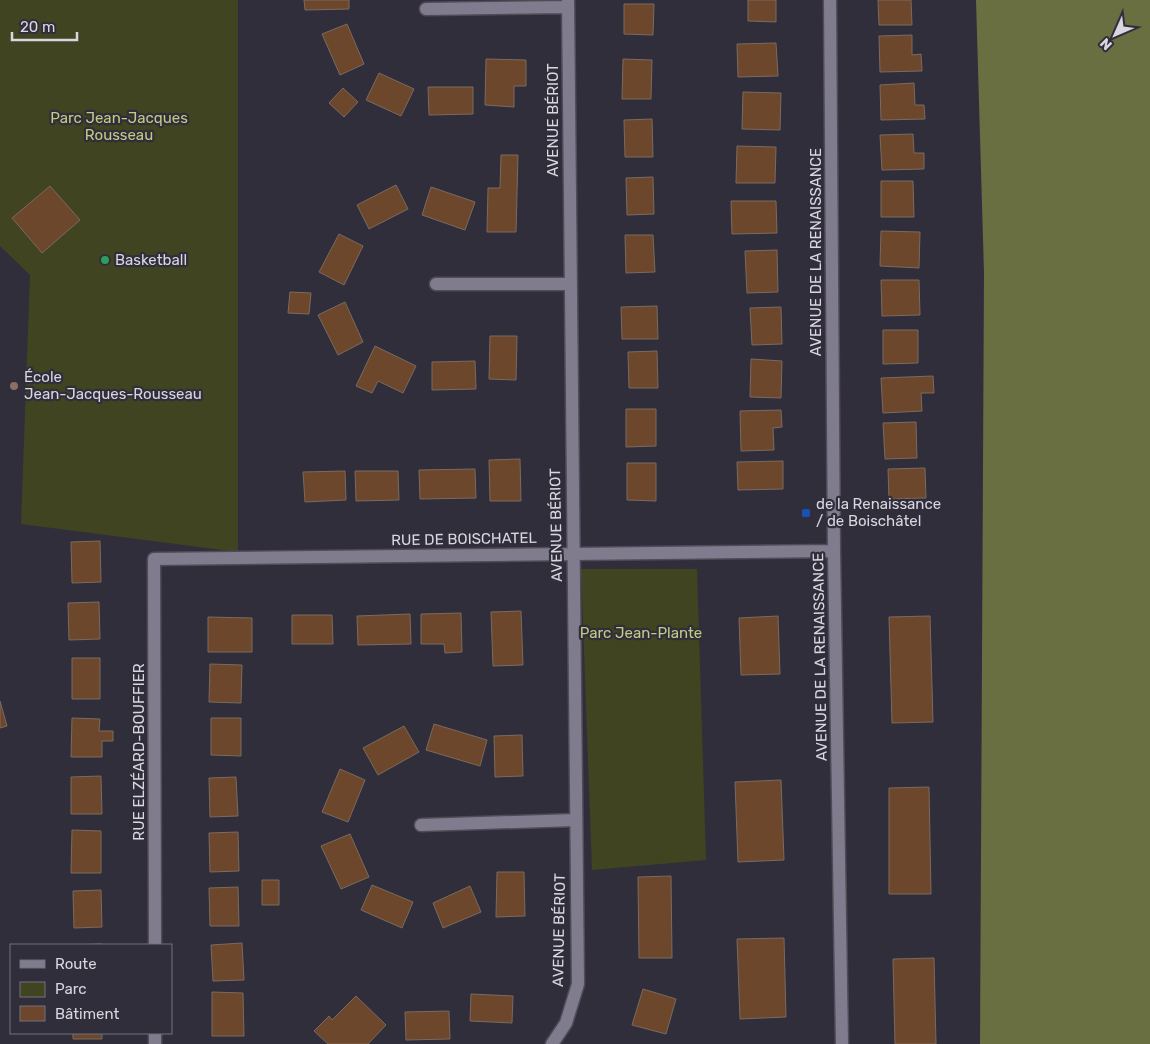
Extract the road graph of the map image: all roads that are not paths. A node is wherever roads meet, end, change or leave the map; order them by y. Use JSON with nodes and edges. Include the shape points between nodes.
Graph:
{"nodes":[{"id":1,"x":830,"y":0,"type":"edge"},
{"id":2,"x":568,"y":3,"type":"edge"},
{"id":3,"x":426,"y":10,"type":"dead end"},
{"id":4,"x":436,"y":284,"type":"dead end"},
{"id":5,"x":570,"y":284,"type":"junction"},
{"id":6,"x":834,"y":551,"type":"junction"},
{"id":7,"x":572,"y":554,"type":"junction"},
{"id":8,"x":154,"y":559,"type":"joint"},
{"id":9,"x":576,"y":820,"type":"junction"},
{"id":10,"x":420,"y":825,"type":"dead end"},
{"id":11,"x":155,"y":944,"type":"edge"},
{"id":12,"x":552,"y":1044,"type":"edge"},
{"id":13,"x":842,"y":1044,"type":"edge"}],
"edges":[{"from":1,"to":6,"type":"street","name":"AVENUE DE LA RENAISSANCE"},
{"from":2,"to":3,"type":"street"},
{"from":2,"to":5,"type":"street","name":"AVENUE BÉRIOT"},
{"from":4,"to":5,"type":"street"},
{"from":5,"to":7,"type":"street","name":"AVENUE BÉRIOT"},
{"from":6,"to":7,"type":"street","name":"RUE DE BOISCHATEL"},
{"from":6,"to":13,"type":"street","name":"AVENUE DE LA RENAISSANCE"},
{"from":7,"to":8,"type":"street","name":"RUE DE BOISCHATEL"},
{"from":7,"to":9,"type":"street","name":"AVENUE BÉRIOT"},
{"from":8,"to":11,"type":"street","name":"RUE ELZÉARD-BOUFFIER"},
{"from":9,"to":10,"type":"street"},
{"from":9,"to":12,"type":"street","name":"AVENUE BÉRIOT","via":[[578,984],[566,1024]]}]}
